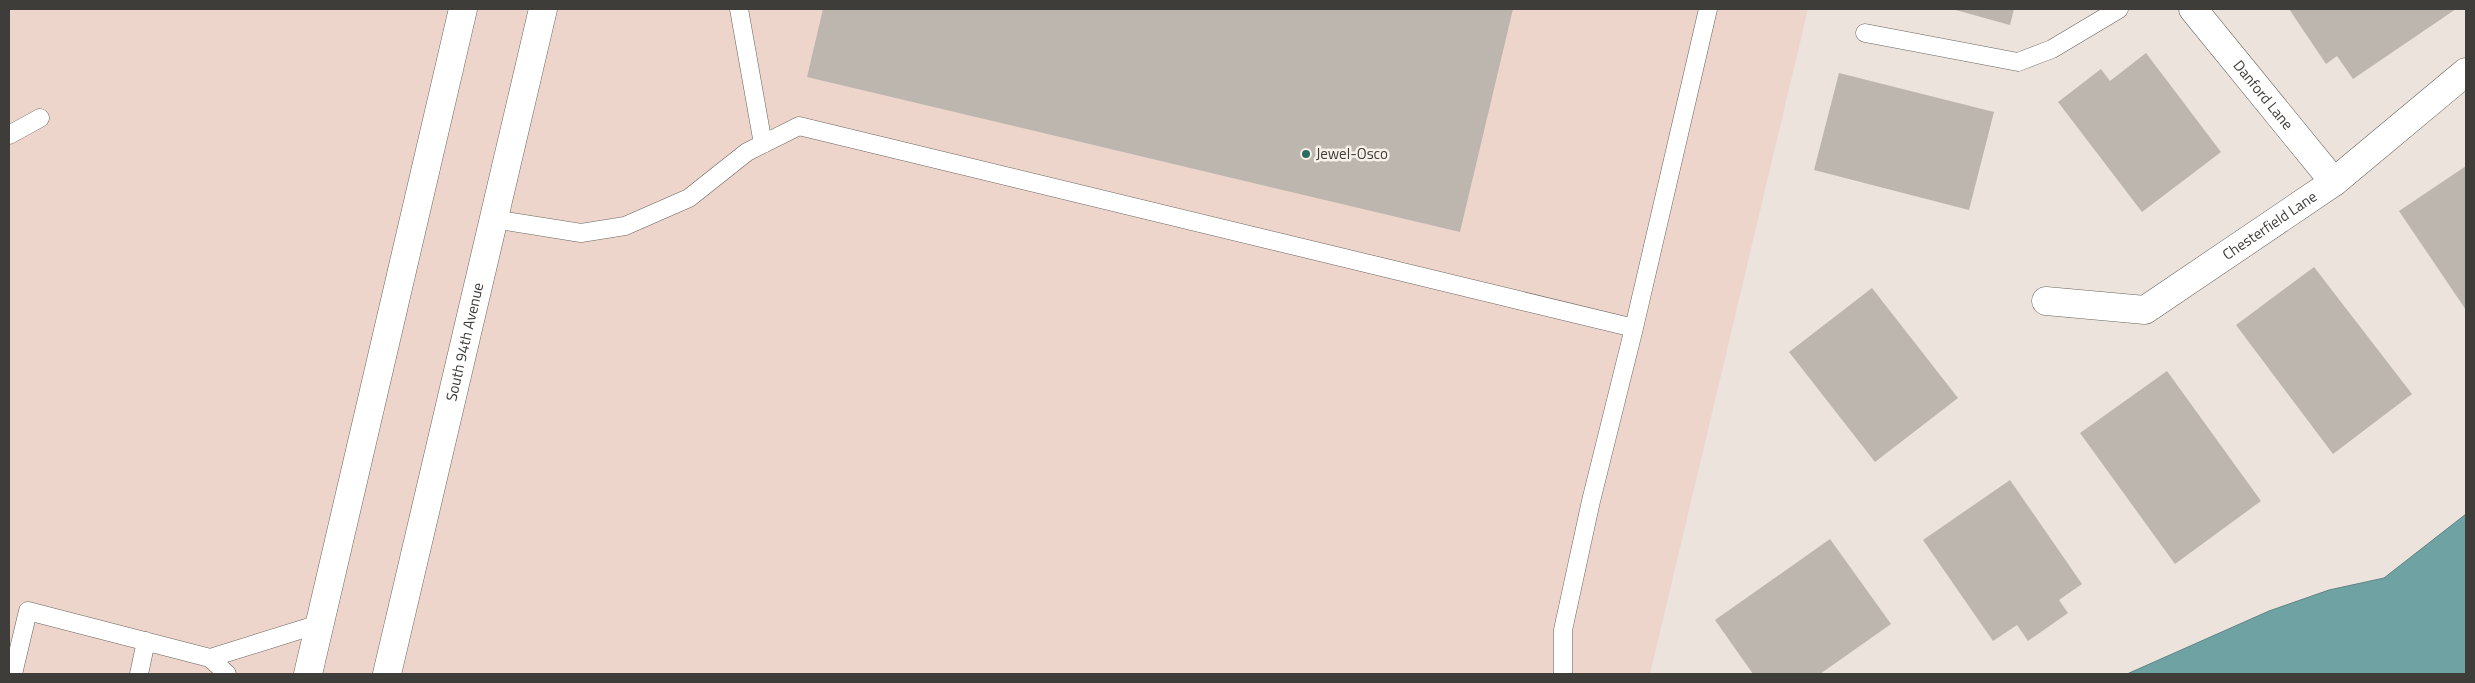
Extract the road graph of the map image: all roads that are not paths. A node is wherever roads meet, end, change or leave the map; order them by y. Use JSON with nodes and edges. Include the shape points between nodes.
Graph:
{"nodes":[{"id":1,"x":463,"y":9,"type":"edge"},
{"id":2,"x":543,"y":9,"type":"edge"},
{"id":3,"x":739,"y":9,"type":"edge"},
{"id":4,"x":1708,"y":9,"type":"edge"},
{"id":5,"x":2119,"y":9,"type":"edge"},
{"id":6,"x":2196,"y":10,"type":"edge"},
{"id":7,"x":1865,"y":32,"type":"dead end"},
{"id":8,"x":2466,"y":72,"type":"edge"},
{"id":9,"x":40,"y":118,"type":"dead end"},
{"id":10,"x":9,"y":134,"type":"edge"},
{"id":11,"x":763,"y":144,"type":"junction"},
{"id":12,"x":2334,"y":182,"type":"junction"},
{"id":13,"x":492,"y":219,"type":"junction"},
{"id":14,"x":2046,"y":301,"type":"dead end"},
{"id":15,"x":1634,"y":328,"type":"junction"},
{"id":16,"x":319,"y":624,"type":"junction"},
{"id":17,"x":146,"y":642,"type":"junction"},
{"id":18,"x":210,"y":658,"type":"junction"},
{"id":19,"x":13,"y":674,"type":"edge"},
{"id":20,"x":139,"y":674,"type":"edge"},
{"id":21,"x":227,"y":674,"type":"edge"},
{"id":22,"x":308,"y":674,"type":"edge"},
{"id":23,"x":387,"y":674,"type":"edge"},
{"id":24,"x":1563,"y":674,"type":"edge"}],
"edges":[{"from":1,"to":16,"type":"street"},
{"from":2,"to":13,"type":"street","name":"South 94th Avenue"},
{"from":3,"to":11,"type":"lane"},
{"from":4,"to":15,"type":"lane"},
{"from":5,"to":7,"type":"lane","via":[[2052,49],[2018,62]]},
{"from":6,"to":12,"type":"street","name":"Danford Lane"},
{"from":8,"to":12,"type":"street","name":"Chesterfield Lane"},
{"from":9,"to":10,"type":"lane"},
{"from":11,"to":13,"type":"lane","via":[[747,152],[689,198],[626,226],[581,233]]},
{"from":11,"to":15,"type":"lane","via":[[799,126]]},
{"from":12,"to":14,"type":"street","name":"Chesterfield Lane","via":[[2145,310]]},
{"from":13,"to":23,"type":"street","name":"South 94th Avenue"},
{"from":15,"to":24,"type":"lane","via":[[1563,630]]},
{"from":16,"to":18,"type":"lane"},
{"from":16,"to":22,"type":"street"},
{"from":17,"to":18,"type":"lane"},
{"from":17,"to":19,"type":"lane","via":[[28,611]]},
{"from":17,"to":20,"type":"lane"},
{"from":18,"to":21,"type":"lane"}]}
